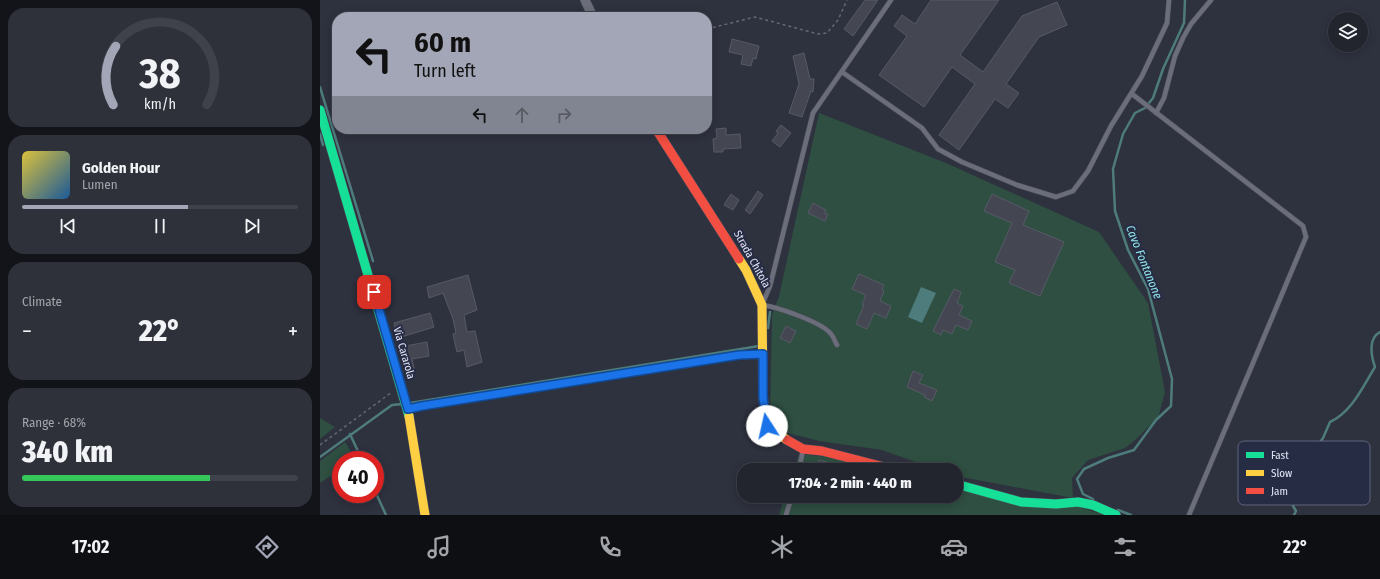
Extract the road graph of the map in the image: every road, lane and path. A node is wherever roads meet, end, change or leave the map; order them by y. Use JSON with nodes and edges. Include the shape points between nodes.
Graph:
{"nodes":[{"id":1,"x":585,"y":0,"type":"edge"},
{"id":2,"x":847,"y":0,"type":"edge"},
{"id":3,"x":891,"y":0,"type":"edge"},
{"id":4,"x":1169,"y":0,"type":"edge"},
{"id":5,"x":1211,"y":0,"type":"edge"},
{"id":6,"x":591,"y":12,"type":"edge"},
{"id":7,"x":712,"y":28,"type":"edge"},
{"id":8,"x":842,"y":72,"type":"junction"},
{"id":9,"x":1132,"y":94,"type":"junction"},
{"id":10,"x":320,"y":110,"type":"edge"},
{"id":11,"x":1156,"y":113,"type":"junction"},
{"id":12,"x":659,"y":134,"type":"edge"},
{"id":13,"x":762,"y":305,"type":"junction"},
{"id":14,"x":837,"y":345,"type":"dead end"},
{"id":15,"x":763,"y":354,"type":"junction"},
{"id":16,"x":401,"y":383,"type":"junction"},
{"id":17,"x":408,"y":409,"type":"junction"},
{"id":18,"x":320,"y":445,"type":"edge"},
{"id":19,"x":803,"y":449,"type":"junction"},
{"id":20,"x":800,"y":463,"type":"edge"},
{"id":21,"x":869,"y":463,"type":"edge"},
{"id":22,"x":963,"y":486,"type":"edge"},
{"id":23,"x":790,"y":503,"type":"edge"},
{"id":24,"x":425,"y":515,"type":"edge"},
{"id":25,"x":786,"y":515,"type":"edge"},
{"id":26,"x":1116,"y":515,"type":"edge"},
{"id":27,"x":1189,"y":515,"type":"edge"}],
"edges":[{"from":1,"to":6,"type":"street"},
{"from":2,"to":7,"type":"path","via":[[838,20],[827,33],[818,34],[755,17]]},
{"from":3,"to":8,"type":"lane"},
{"from":4,"to":9,"type":"lane","via":[[1167,24]]},
{"from":5,"to":11,"type":"lane","via":[[1183,38],[1175,56],[1164,98]]},
{"from":8,"to":9,"type":"lane","via":[[922,128],[938,149],[1017,185],[1056,197],[1073,191]]},
{"from":8,"to":13,"type":"lane","via":[[813,113],[770,286]]},
{"from":9,"to":11,"type":"lane"},
{"from":10,"to":16,"type":"street","name":"Via Cararola"},
{"from":11,"to":27,"type":"lane","via":[[1303,226],[1306,237]]},
{"from":12,"to":13,"type":"street","name":"Strada Chitola","via":[[746,270]]},
{"from":13,"to":14,"type":"lane","via":[[777,307],[820,324],[831,334]]},
{"from":13,"to":15,"type":"street","name":"Strada Chitola"},
{"from":15,"to":17,"type":"lane","via":[[739,355]]},
{"from":15,"to":19,"type":"street","name":"Strada Chitola","via":[[763,397],[767,426]]},
{"from":16,"to":17,"type":"street","name":"Via Cararola"},
{"from":16,"to":18,"type":"path","via":[[385,398]]},
{"from":17,"to":24,"type":"street","name":"Via Cararola"},
{"from":19,"to":20,"type":"lane"},
{"from":19,"to":21,"type":"street","name":"Strada Chitola","via":[[822,451]]},
{"from":22,"to":26,"type":"street","via":[[1021,502],[1078,502],[1093,505]]},
{"from":23,"to":25,"type":"lane"}]}
